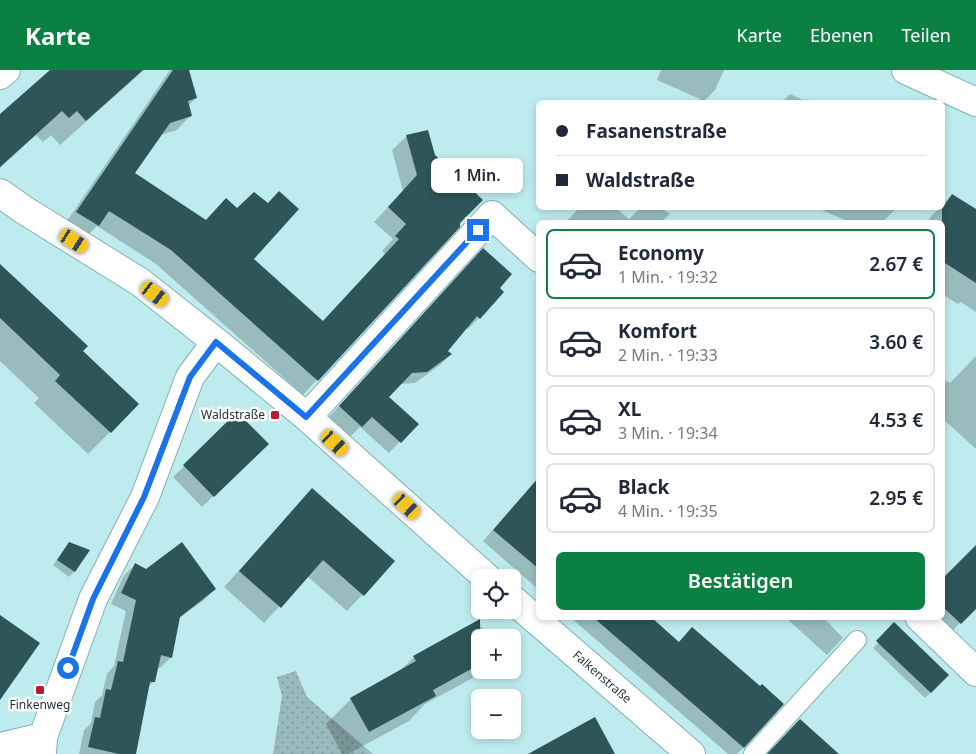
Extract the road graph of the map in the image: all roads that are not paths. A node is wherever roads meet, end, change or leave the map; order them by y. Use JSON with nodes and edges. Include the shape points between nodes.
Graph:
{"nodes":[{"id":1,"x":6,"y":70,"type":"edge"},
{"id":2,"x":906,"y":70,"type":"edge"},
{"id":3,"x":0,"y":75,"type":"edge"},
{"id":4,"x":976,"y":102,"type":"edge"},
{"id":5,"x":0,"y":193,"type":"edge"},
{"id":6,"x":536,"y":255,"type":"edge"},
{"id":7,"x":216,"y":342,"type":"junction"},
{"id":8,"x":306,"y":417,"type":"junction"},
{"id":9,"x":477,"y":569,"type":"edge"},
{"id":10,"x":521,"y":607,"type":"edge"},
{"id":11,"x":536,"y":620,"type":"edge"},
{"id":12,"x":536,"y":620,"type":"edge"},
{"id":13,"x":922,"y":620,"type":"edge"},
{"id":14,"x":857,"y":640,"type":"dead end"},
{"id":15,"x":976,"y":672,"type":"edge"},
{"id":16,"x":42,"y":746,"type":"edge"},
{"id":17,"x":0,"y":747,"type":"edge"},
{"id":18,"x":691,"y":754,"type":"edge"},
{"id":19,"x":754,"y":754,"type":"edge"}],
"edges":[{"from":1,"to":3,"type":"street"},
{"from":2,"to":4,"type":"street"},
{"from":5,"to":7,"type":"street","via":[[140,282]]},
{"from":6,"to":8,"type":"street","via":[[492,215]]},
{"from":7,"to":8,"type":"street"},
{"from":7,"to":16,"type":"street","via":[[190,377],[144,497],[93,599]]},
{"from":8,"to":9,"type":"street"},
{"from":10,"to":11,"type":"street","name":"Falkenstraße"},
{"from":12,"to":18,"type":"street","name":"Falkenstraße"},
{"from":13,"to":15,"type":"street"},
{"from":14,"to":19,"type":"lane"},
{"from":16,"to":17,"type":"street"}]}
